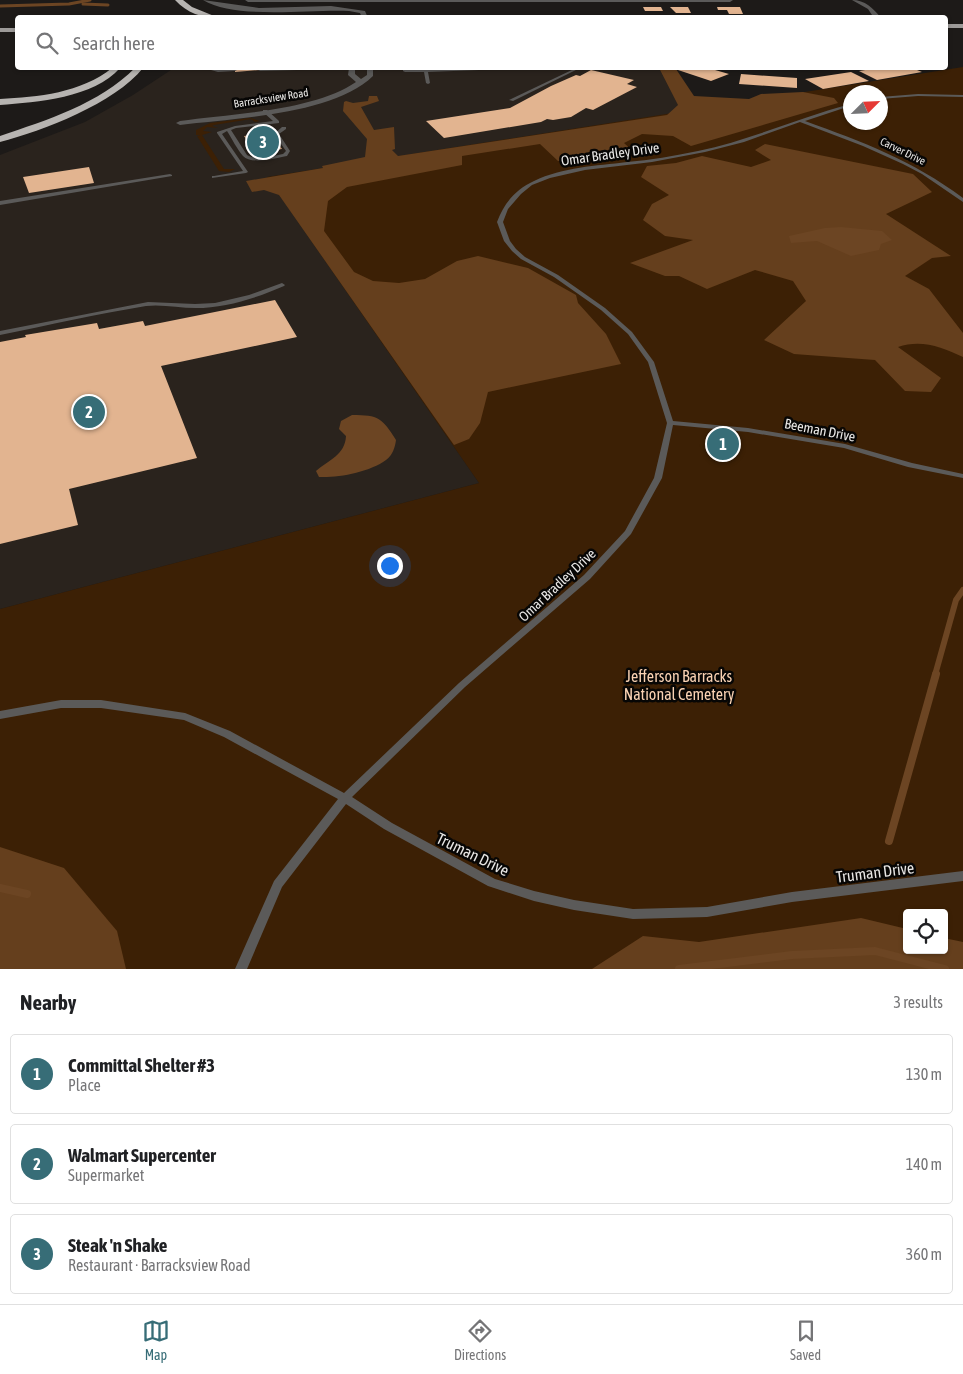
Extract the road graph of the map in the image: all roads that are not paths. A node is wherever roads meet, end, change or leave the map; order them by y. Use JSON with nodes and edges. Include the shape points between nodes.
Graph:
{"nodes":[{"id":1,"x":179,"y":0,"type":"edge"},
{"id":2,"x":206,"y":0,"type":"edge"},
{"id":3,"x":248,"y":0,"type":"edge"},
{"id":4,"x":523,"y":0,"type":"edge"},
{"id":5,"x":730,"y":0,"type":"edge"},
{"id":6,"x":855,"y":0,"type":"edge"},
{"id":7,"x":207,"y":15,"type":"edge"},
{"id":8,"x":364,"y":15,"type":"edge"},
{"id":9,"x":876,"y":15,"type":"edge"},
{"id":10,"x":948,"y":26,"type":"edge"},
{"id":11,"x":963,"y":26,"type":"edge"},
{"id":12,"x":0,"y":30,"type":"edge"},
{"id":13,"x":15,"y":30,"type":"edge"},
{"id":14,"x":113,"y":70,"type":"edge"},
{"id":15,"x":137,"y":70,"type":"edge"},
{"id":16,"x":214,"y":70,"type":"edge"},
{"id":17,"x":235,"y":70,"type":"dead end"},
{"id":18,"x":352,"y":70,"type":"edge"},
{"id":19,"x":370,"y":70,"type":"edge"},
{"id":20,"x":405,"y":70,"type":"edge"},
{"id":21,"x":426,"y":70,"type":"joint"},
{"id":22,"x":574,"y":70,"type":"edge"},
{"id":23,"x":360,"y":82,"type":"junction"},
{"id":24,"x":428,"y":83,"type":"dead end"},
{"id":25,"x":963,"y":96,"type":"edge"},
{"id":26,"x":888,"y":97,"type":"edge"},
{"id":27,"x":511,"y":100,"type":"dead end"},
{"id":28,"x":0,"y":102,"type":"edge"},
{"id":29,"x":843,"y":107,"type":"edge"},
{"id":30,"x":265,"y":111,"type":"junction"},
{"id":31,"x":801,"y":121,"type":"junction"},
{"id":32,"x":180,"y":123,"type":"dead end"},
{"id":33,"x":284,"y":128,"type":"dead end"},
{"id":34,"x":228,"y":129,"type":"junction"},
{"id":35,"x":0,"y":139,"type":"edge"},
{"id":36,"x":170,"y":175,"type":"dead end"},
{"id":37,"x":214,"y":177,"type":"dead end"},
{"id":38,"x":963,"y":200,"type":"edge"},
{"id":39,"x":0,"y":203,"type":"edge"},
{"id":40,"x":282,"y":285,"type":"dead end"},
{"id":41,"x":0,"y":332,"type":"edge"},
{"id":42,"x":670,"y":423,"type":"junction"},
{"id":43,"x":963,"y":476,"type":"edge"},
{"id":44,"x":0,"y":715,"type":"edge"},
{"id":45,"x":344,"y":798,"type":"junction"},
{"id":46,"x":963,"y":876,"type":"edge"},
{"id":47,"x":241,"y":969,"type":"edge"}],
"edges":[{"from":1,"to":7,"type":"highway","via":[[189,9]]},
{"from":2,"to":8,"type":"street","via":[[248,8],[349,9]]},
{"from":3,"to":4,"type":"street"},
{"from":4,"to":5,"type":"street"},
{"from":6,"to":9,"type":"street"},
{"from":10,"to":11,"type":"main road"},
{"from":12,"to":13,"type":"main road"},
{"from":14,"to":28,"type":"highway","via":[[98,81],[75,89]]},
{"from":15,"to":35,"type":"highway","via":[[92,101]]},
{"from":16,"to":17,"type":"lane"},
{"from":18,"to":23,"type":"street","via":[[351,75]]},
{"from":19,"to":23,"type":"street","name":"Barracksview Road","via":[[370,76]]},
{"from":20,"to":21,"type":"lane"},
{"from":21,"to":24,"type":"lane"},
{"from":22,"to":27,"type":"lane"},
{"from":23,"to":30,"type":"street","name":"Barracksview Road","via":[[322,101]]},
{"from":25,"to":26,"type":"lane"},
{"from":29,"to":31,"type":"lane","name":"Omar Bradley Drive"},
{"from":30,"to":32,"type":"street","name":"Barracksview Road"},
{"from":30,"to":34,"type":"lane","via":[[277,122]]},
{"from":31,"to":38,"type":"lane","name":"Carver Drive","via":[[904,160]]},
{"from":31,"to":42,"type":"lane","name":"Omar Bradley Drive","via":[[706,151],[559,174],[524,188],[508,202],[503,213],[500,222],[514,250],[603,309],[630,333],[651,362]]},
{"from":33,"to":34,"type":"lane","via":[[276,134],[288,151],[285,155],[257,160],[245,156]]},
{"from":34,"to":37,"type":"lane","via":[[219,133],[246,172]]},
{"from":36,"to":39,"type":"lane"},
{"from":40,"to":41,"type":"lane","via":[[258,296],[202,306],[148,304]]},
{"from":42,"to":43,"type":"lane","name":"Beeman Drive","via":[[748,430],[845,446]]},
{"from":42,"to":45,"type":"lane","name":"Omar Bradley Drive","via":[[658,478],[628,532],[587,577],[462,684]]},
{"from":44,"to":45,"type":"lane","name":"Truman Drive","via":[[61,704],[101,704],[185,717],[227,734]]},
{"from":45,"to":46,"type":"lane","name":"Truman Drive","via":[[492,883],[574,905],[633,914],[707,912],[792,897]]},
{"from":45,"to":47,"type":"lane","name":"Omar Bradley Drive","via":[[278,884]]}]}
